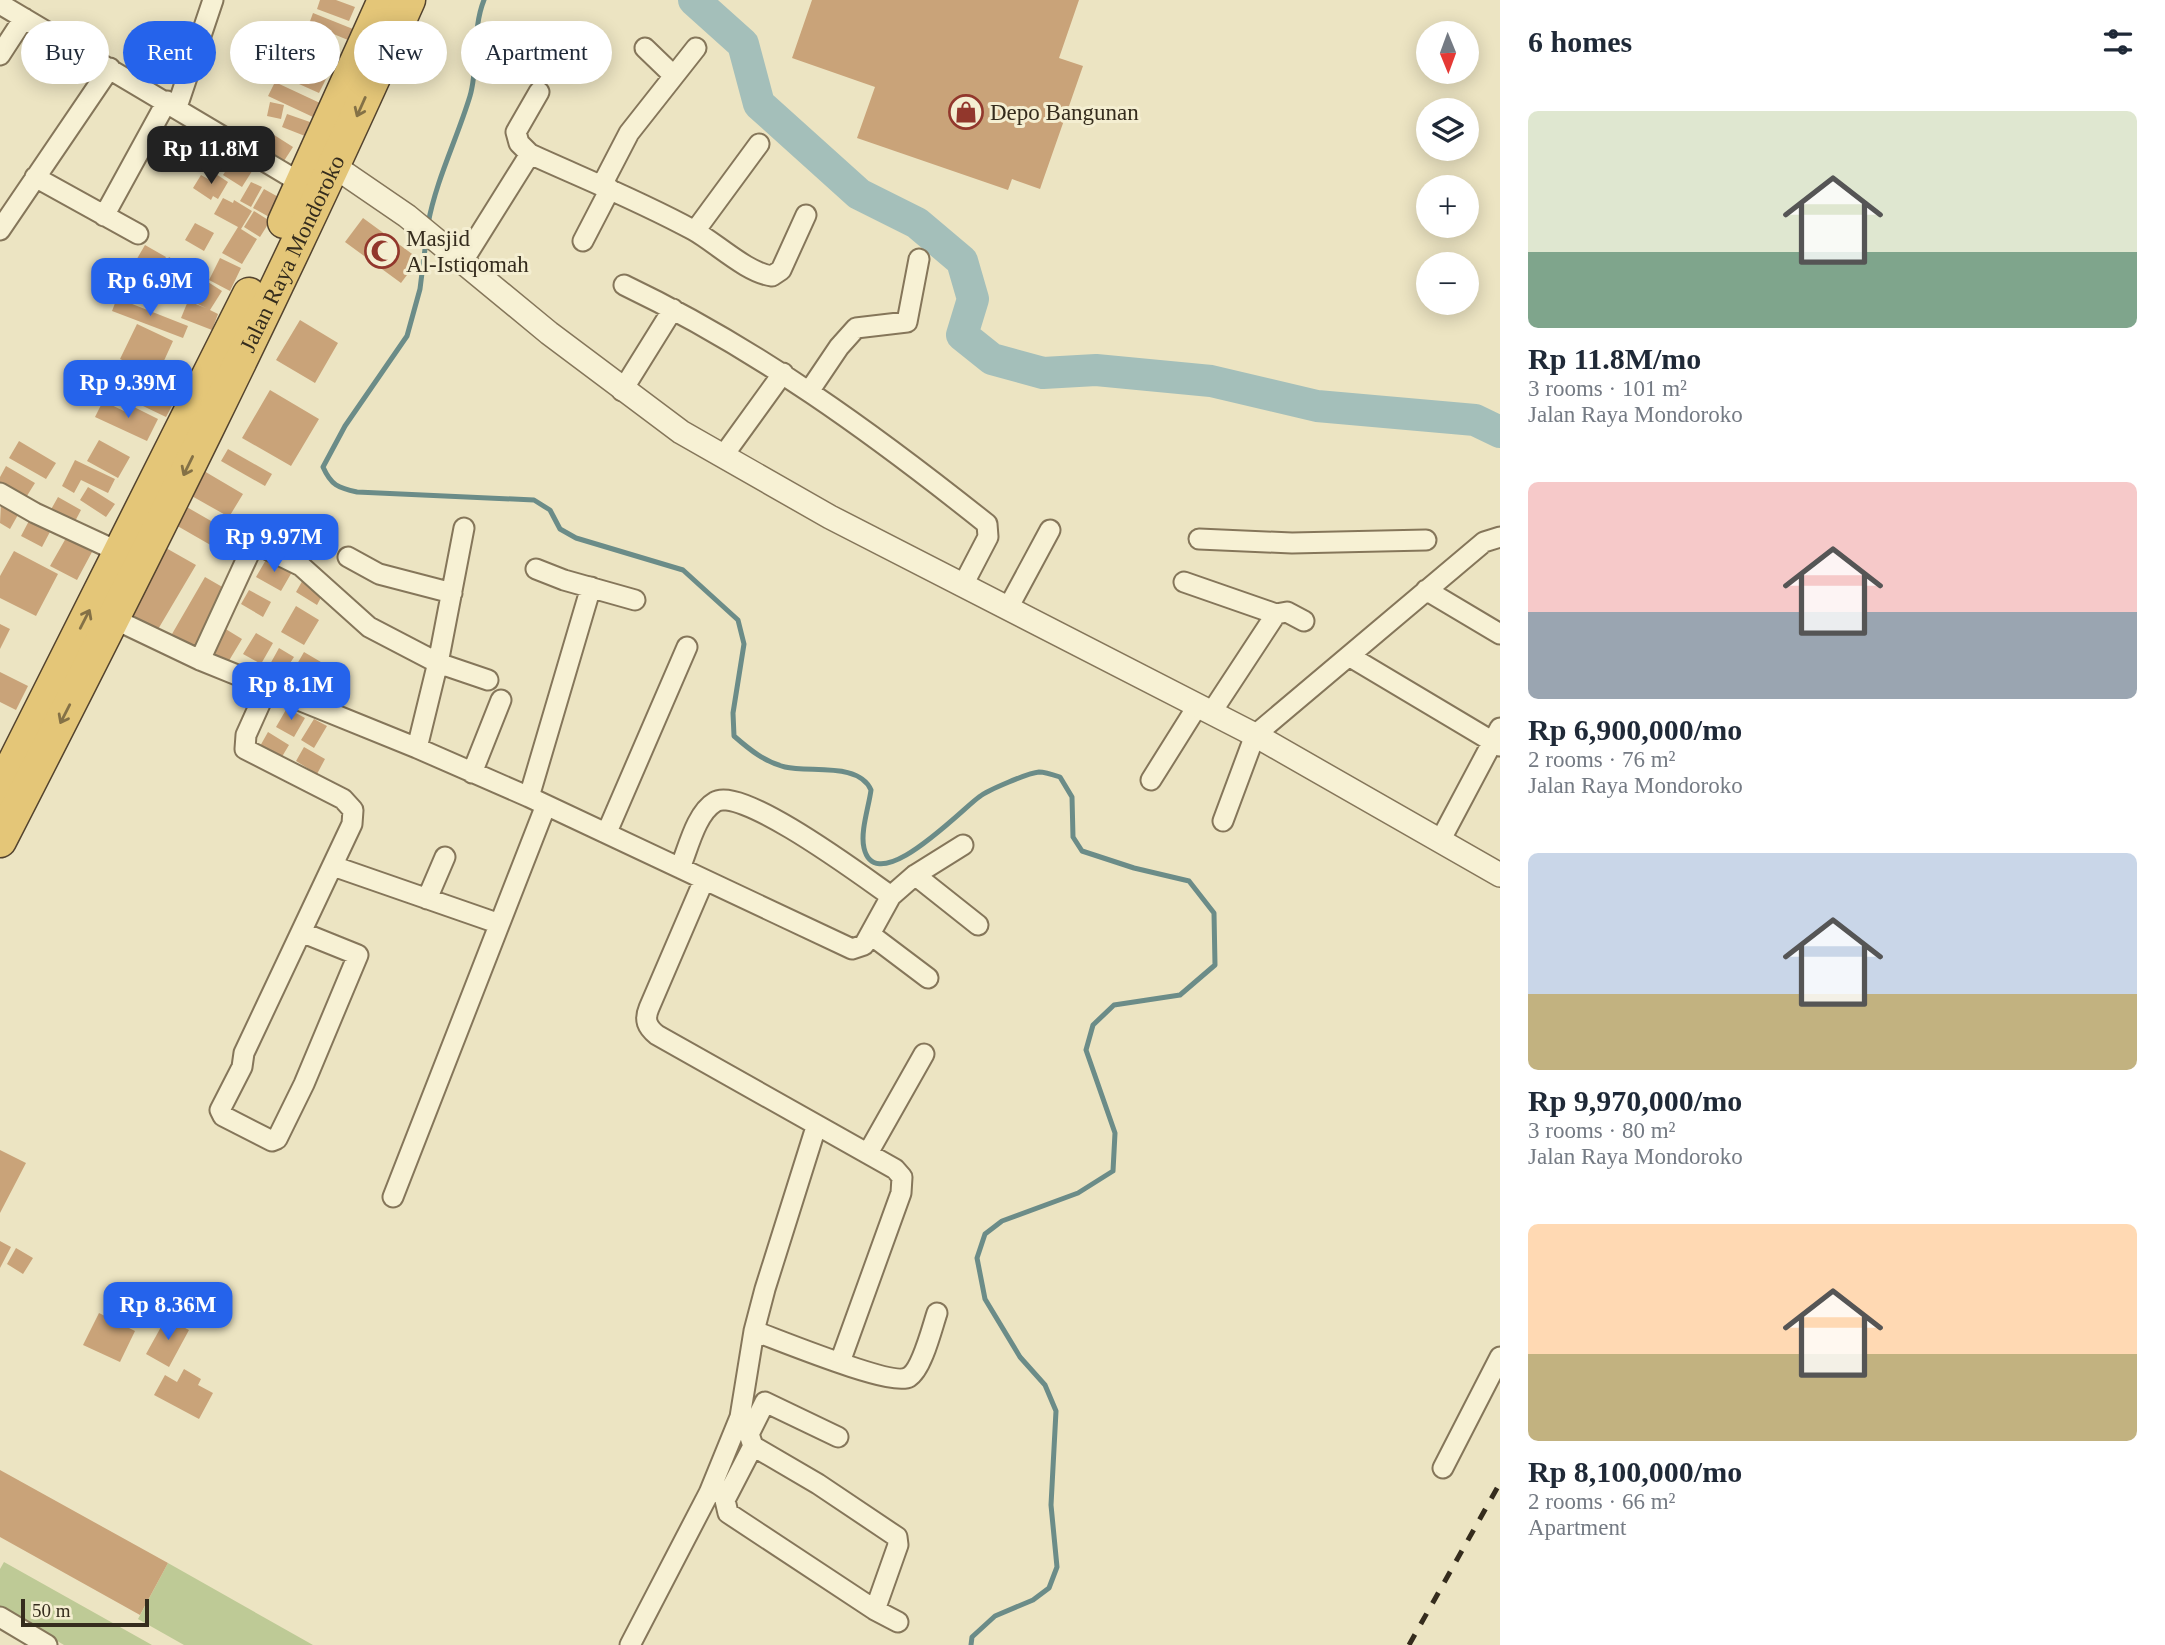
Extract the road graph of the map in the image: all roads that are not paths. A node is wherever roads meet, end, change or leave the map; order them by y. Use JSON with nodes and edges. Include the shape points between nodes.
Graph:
{"nodes":[{"id":1,"x":214,"y":0,"type":"edge"},
{"id":2,"x":384,"y":0,"type":"edge"},
{"id":3,"x":409,"y":0,"type":"edge"},
{"id":4,"x":0,"y":4,"type":"edge"},
{"id":5,"x":24,"y":18,"type":"junction"},
{"id":6,"x":645,"y":48,"type":"dead end"},
{"id":7,"x":696,"y":48,"type":"dead end"},
{"id":8,"x":0,"y":55,"type":"edge"},
{"id":9,"x":110,"y":68,"type":"junction"},
{"id":10,"x":673,"y":75,"type":"junction"},
{"id":11,"x":539,"y":92,"type":"dead end"},
{"id":12,"x":172,"y":104,"type":"junction"},
{"id":13,"x":759,"y":144,"type":"dead end"},
{"id":14,"x":530,"y":154,"type":"junction"},
{"id":15,"x":334,"y":166,"type":"junction"},
{"id":16,"x":34,"y":177,"type":"junction"},
{"id":17,"x":301,"y":183,"type":"junction"},
{"id":18,"x":606,"y":187,"type":"junction"},
{"id":19,"x":806,"y":215,"type":"dead end"},
{"id":20,"x":104,"y":216,"type":"junction"},
{"id":21,"x":0,"y":230,"type":"edge"},
{"id":22,"x":695,"y":231,"type":"junction"},
{"id":23,"x":138,"y":233,"type":"dead end"},
{"id":24,"x":583,"y":241,"type":"dead end"},
{"id":25,"x":919,"y":259,"type":"dead end"},
{"id":26,"x":463,"y":261,"type":"junction"},
{"id":27,"x":624,"y":285,"type":"dead end"},
{"id":28,"x":673,"y":309,"type":"junction"},
{"id":29,"x":783,"y":373,"type":"junction"},
{"id":30,"x":810,"y":390,"type":"junction"},
{"id":31,"x":622,"y":391,"type":"junction"},
{"id":32,"x":723,"y":456,"type":"junction"},
{"id":33,"x":0,"y":494,"type":"edge"},
{"id":34,"x":464,"y":528,"type":"dead end"},
{"id":35,"x":1050,"y":530,"type":"dead end"},
{"id":36,"x":1500,"y":537,"type":"edge"},
{"id":37,"x":1199,"y":539,"type":"dead end"},
{"id":38,"x":1426,"y":540,"type":"dead end"},
{"id":39,"x":119,"y":552,"type":"junction"},
{"id":40,"x":348,"y":557,"type":"dead end"},
{"id":41,"x":536,"y":569,"type":"dead end"},
{"id":42,"x":1184,"y":582,"type":"dead end"},
{"id":43,"x":963,"y":584,"type":"junction"},
{"id":44,"x":591,"y":587,"type":"junction"},
{"id":45,"x":1426,"y":590,"type":"junction"},
{"id":46,"x":452,"y":593,"type":"junction"},
{"id":47,"x":635,"y":600,"type":"dead end"},
{"id":48,"x":1008,"y":608,"type":"junction"},
{"id":49,"x":1276,"y":614,"type":"junction"},
{"id":50,"x":112,"y":618,"type":"junction"},
{"id":51,"x":1304,"y":621,"type":"dead end"},
{"id":52,"x":1500,"y":634,"type":"edge"},
{"id":53,"x":687,"y":647,"type":"dead end"},
{"id":54,"x":1349,"y":656,"type":"junction"},
{"id":55,"x":200,"y":660,"type":"junction"},
{"id":56,"x":78,"y":661,"type":"junction"},
{"id":57,"x":438,"y":663,"type":"junction"},
{"id":58,"x":488,"y":680,"type":"dead end"},
{"id":59,"x":268,"y":686,"type":"junction"},
{"id":60,"x":501,"y":700,"type":"dead end"},
{"id":61,"x":1204,"y":709,"type":"junction"},
{"id":62,"x":1255,"y":735,"type":"junction"},
{"id":63,"x":1497,"y":738,"type":"edge"},
{"id":64,"x":417,"y":748,"type":"junction"},
{"id":65,"x":29,"y":759,"type":"junction"},
{"id":66,"x":472,"y":773,"type":"junction"},
{"id":67,"x":1151,"y":780,"type":"dead end"},
{"id":68,"x":0,"y":790,"type":"edge"},
{"id":69,"x":537,"y":801,"type":"junction"},
{"id":70,"x":1223,"y":821,"type":"dead end"},
{"id":71,"x":607,"y":832,"type":"junction"},
{"id":72,"x":0,"y":841,"type":"edge"},
{"id":73,"x":1440,"y":841,"type":"junction"},
{"id":74,"x":963,"y":845,"type":"dead end"},
{"id":75,"x":445,"y":857,"type":"dead end"},
{"id":76,"x":333,"y":866,"type":"junction"},
{"id":77,"x":680,"y":868,"type":"junction"},
{"id":78,"x":915,"y":875,"type":"junction"},
{"id":79,"x":1500,"y":875,"type":"edge"},
{"id":80,"x":704,"y":880,"type":"junction"},
{"id":81,"x":891,"y":897,"type":"junction"},
{"id":82,"x":427,"y":900,"type":"junction"},
{"id":83,"x":497,"y":923,"type":"junction"},
{"id":84,"x":978,"y":925,"type":"dead end"},
{"id":85,"x":302,"y":932,"type":"junction"},
{"id":86,"x":871,"y":934,"type":"junction"},
{"id":87,"x":928,"y":978,"type":"dead end"},
{"id":88,"x":924,"y":1054,"type":"dead end"},
{"id":89,"x":816,"y":1127,"type":"junction"},
{"id":90,"x":867,"y":1153,"type":"junction"},
{"id":91,"x":393,"y":1197,"type":"dead end"},
{"id":92,"x":937,"y":1313,"type":"dead end"},
{"id":93,"x":754,"y":1331,"type":"junction"},
{"id":94,"x":1500,"y":1357,"type":"edge"},
{"id":95,"x":840,"y":1362,"type":"junction"},
{"id":96,"x":838,"y":1437,"type":"dead end"},
{"id":97,"x":753,"y":1446,"type":"junction"},
{"id":98,"x":734,"y":1461,"type":"junction"},
{"id":99,"x":1443,"y":1468,"type":"dead end"},
{"id":100,"x":724,"y":1482,"type":"junction"},
{"id":101,"x":875,"y":1610,"type":"junction"},
{"id":102,"x":0,"y":1617,"type":"edge"},
{"id":103,"x":898,"y":1622,"type":"dead end"},
{"id":104,"x":47,"y":1645,"type":"edge"},
{"id":105,"x":629,"y":1645,"type":"edge"}],
"edges":[{"from":1,"to":12,"type":"street"},
{"from":2,"to":17,"type":"highway","name":"Jalan Raya Mondoroko"},
{"from":3,"to":15,"type":"highway","name":"Jalan Raya Mondoroko","one_way":true},
{"from":4,"to":5,"type":"street"},
{"from":5,"to":8,"type":"street"},
{"from":5,"to":9,"type":"street"},
{"from":6,"to":10,"type":"street"},
{"from":7,"to":10,"type":"street"},
{"from":9,"to":12,"type":"street"},
{"from":9,"to":16,"type":"street"},
{"from":10,"to":18,"type":"street","via":[[629,133]]},
{"from":11,"to":14,"type":"street","via":[[516,132]]},
{"from":12,"to":17,"type":"street"},
{"from":12,"to":20,"type":"street"},
{"from":13,"to":22,"type":"street"},
{"from":14,"to":18,"type":"street"},
{"from":14,"to":26,"type":"street"},
{"from":15,"to":26,"type":"street"},
{"from":15,"to":50,"type":"highway","name":"Jalan Raya Mondoroko","one_way":true},
{"from":16,"to":20,"type":"street"},
{"from":16,"to":21,"type":"street"},
{"from":17,"to":39,"type":"highway","name":"Jalan Raya Mondoroko"},
{"from":18,"to":22,"type":"street"},
{"from":18,"to":24,"type":"street"},
{"from":19,"to":22,"type":"street","via":[[781,270],[772,276]]},
{"from":20,"to":23,"type":"street"},
{"from":25,"to":30,"type":"street","via":[[907,322],[856,328]]},
{"from":26,"to":31,"type":"street"},
{"from":27,"to":28,"type":"street"},
{"from":28,"to":29,"type":"street"},
{"from":28,"to":31,"type":"street"},
{"from":29,"to":30,"type":"street"},
{"from":29,"to":32,"type":"street"},
{"from":30,"to":43,"type":"street","via":[[987,524],[989,537]]},
{"from":31,"to":32,"type":"street"},
{"from":32,"to":43,"type":"street"},
{"from":33,"to":39,"type":"street"},
{"from":34,"to":46,"type":"street"},
{"from":35,"to":48,"type":"street"},
{"from":36,"to":45,"type":"street","via":[[1484,542]]},
{"from":37,"to":38,"type":"street","via":[[1292,543]]},
{"from":56,"to":39,"type":"highway","name":"Jalan Raya Mondoroko","one_way":true},
{"from":40,"to":46,"type":"street","via":[[379,574]]},
{"from":41,"to":44,"type":"street"},
{"from":42,"to":49,"type":"street"},
{"from":43,"to":48,"type":"street"},
{"from":44,"to":47,"type":"street"},
{"from":44,"to":69,"type":"street"},
{"from":45,"to":52,"type":"street"},
{"from":45,"to":54,"type":"street"},
{"from":46,"to":57,"type":"street"},
{"from":48,"to":61,"type":"street"},
{"from":49,"to":51,"type":"street","via":[[1287,612]]},
{"from":49,"to":61,"type":"street"},
{"from":50,"to":55,"type":"street"},
{"from":50,"to":56,"type":"highway","name":"Jalan Raya Mondoroko"},
{"from":53,"to":71,"type":"street"},
{"from":54,"to":62,"type":"street"},
{"from":54,"to":63,"type":"street"},
{"from":55,"to":57,"type":"street","via":[[254,543],[301,566],[369,627]]},
{"from":55,"to":59,"type":"street"},
{"from":56,"to":65,"type":"highway","name":"Jalan Raya Mondoroko"},
{"from":57,"to":58,"type":"street"},
{"from":57,"to":64,"type":"street"},
{"from":59,"to":64,"type":"street"},
{"from":59,"to":76,"type":"street","via":[[246,735],[245,749],[351,806],[352,824]]},
{"from":60,"to":66,"type":"street"},
{"from":61,"to":62,"type":"street"},
{"from":61,"to":67,"type":"street"},
{"from":62,"to":70,"type":"street"},
{"from":62,"to":73,"type":"street"},
{"from":63,"to":73,"type":"street"},
{"from":64,"to":66,"type":"street"},
{"from":65,"to":68,"type":"highway","name":"Jalan Raya Mondoroko"},
{"from":65,"to":72,"type":"highway","name":"Jalan Raya Mondoroko"},
{"from":66,"to":69,"type":"street"},
{"from":69,"to":71,"type":"street"},
{"from":69,"to":83,"type":"street"},
{"from":71,"to":77,"type":"street"},
{"from":73,"to":79,"type":"street"},
{"from":74,"to":78,"type":"street"},
{"from":75,"to":82,"type":"street"},
{"from":76,"to":82,"type":"street"},
{"from":76,"to":85,"type":"street"},
{"from":77,"to":80,"type":"street"},
{"from":77,"to":81,"type":"street","via":[[707,810],[726,799],[756,809],[833,855]]},
{"from":78,"to":81,"type":"street"},
{"from":78,"to":84,"type":"street"},
{"from":80,"to":86,"type":"street","via":[[852,949],[861,948]]},
{"from":80,"to":89,"type":"street","via":[[649,1008],[648,1027]]},
{"from":81,"to":86,"type":"street"},
{"from":82,"to":83,"type":"street"},
{"from":83,"to":91,"type":"street"},
{"from":85,"to":85,"type":"street","via":[[358,955],[294,1107],[272,1141],[229,1120],[220,1110]]},
{"from":86,"to":87,"type":"street"},
{"from":88,"to":90,"type":"street"},
{"from":89,"to":90,"type":"street"},
{"from":89,"to":93,"type":"street"},
{"from":90,"to":95,"type":"street","via":[[899,1172],[903,1187]]},
{"from":92,"to":95,"type":"street","via":[[918,1366],[908,1377],[879,1376]]},
{"from":93,"to":95,"type":"street"},
{"from":93,"to":98,"type":"street"},
{"from":94,"to":99,"type":"street"},
{"from":96,"to":97,"type":"street","via":[[765,1402],[749,1434]]},
{"from":97,"to":98,"type":"street"},
{"from":97,"to":101,"type":"street","via":[[897,1537]]},
{"from":98,"to":100,"type":"street"},
{"from":100,"to":101,"type":"street","via":[[728,1513]]},
{"from":100,"to":105,"type":"street"},
{"from":101,"to":103,"type":"street"},
{"from":102,"to":104,"type":"street"}]}
